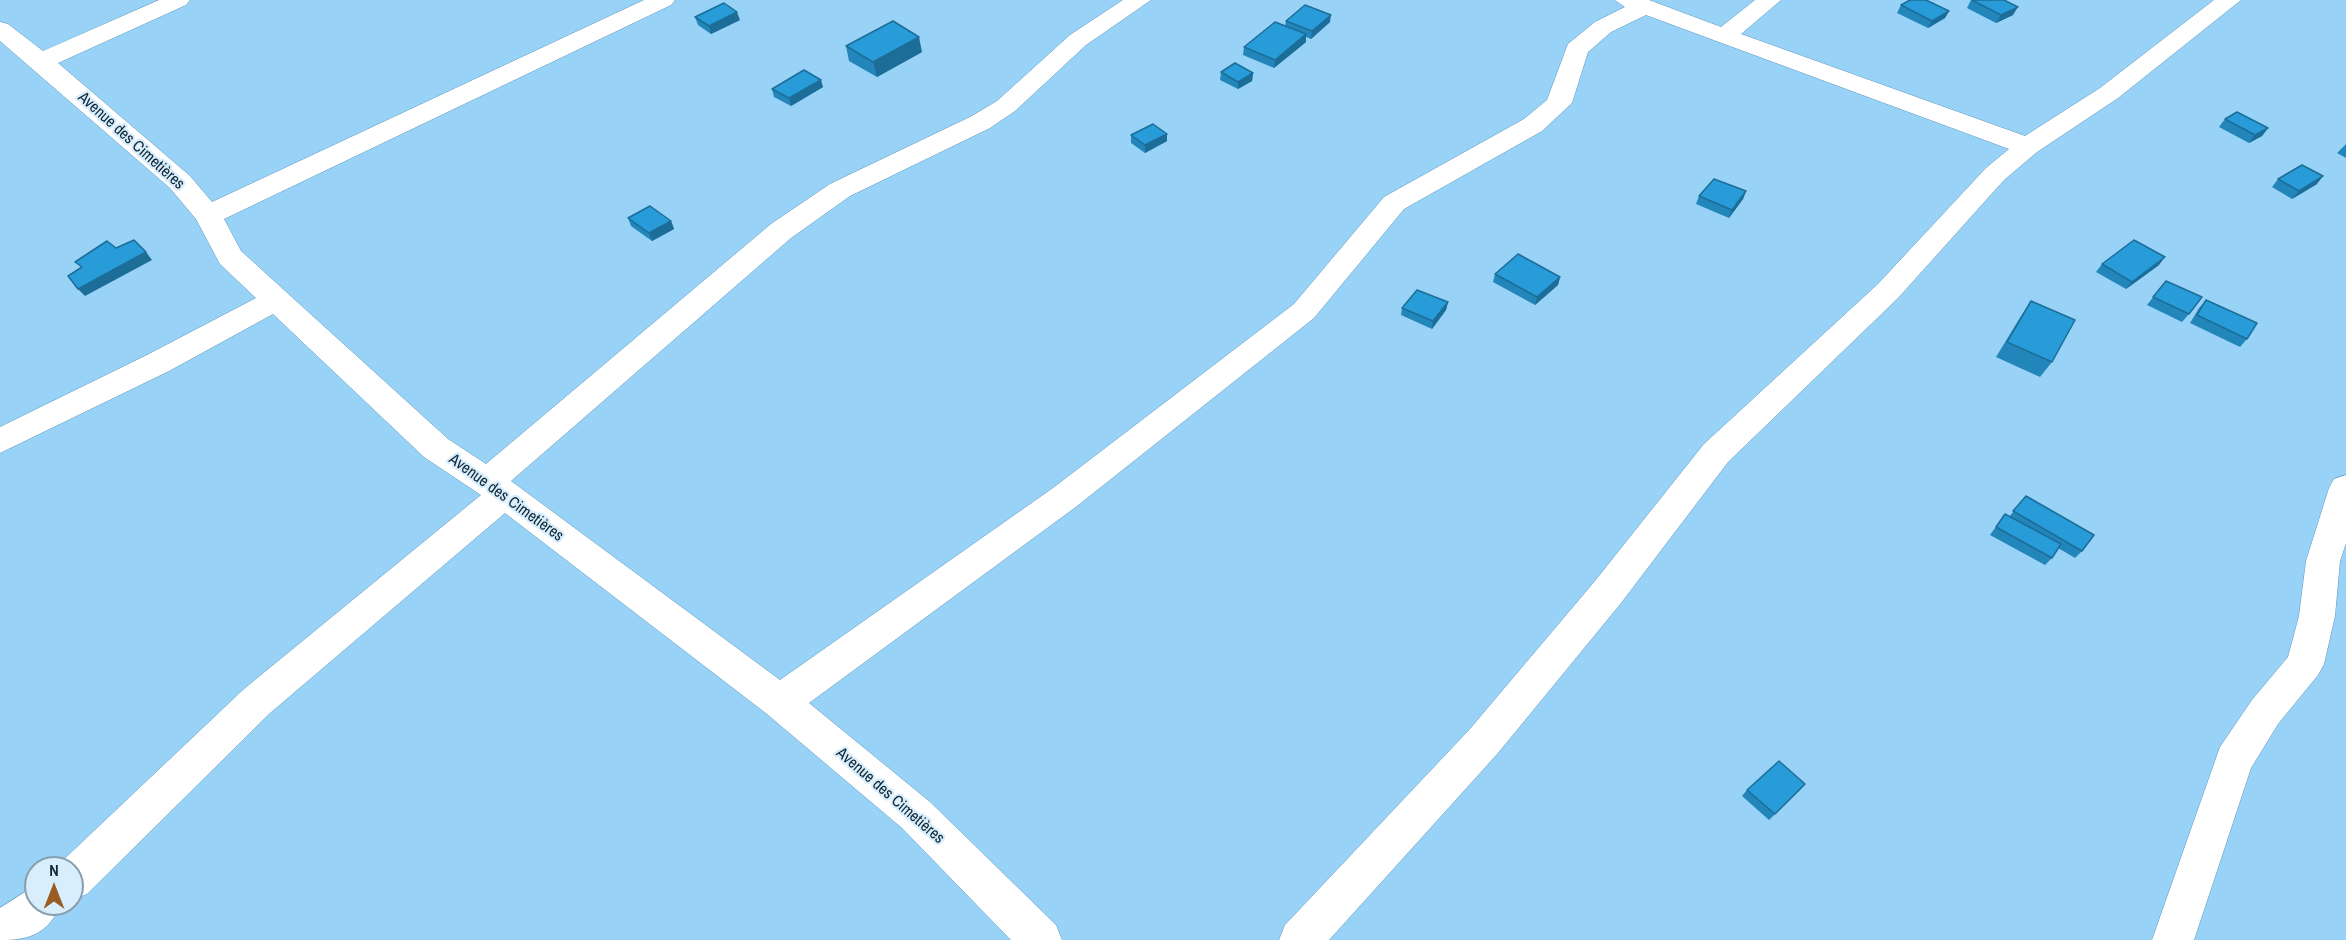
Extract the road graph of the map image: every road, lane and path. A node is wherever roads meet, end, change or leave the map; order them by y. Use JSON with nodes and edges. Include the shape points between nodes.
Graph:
{"nodes":[{"id":1,"x":178,"y":0,"type":"edge"},
{"id":2,"x":663,"y":0,"type":"edge"},
{"id":3,"x":1139,"y":0,"type":"edge"},
{"id":4,"x":1769,"y":0,"type":"edge"},
{"id":5,"x":2229,"y":0,"type":"edge"},
{"id":6,"x":1635,"y":3,"type":"edge"},
{"id":7,"x":0,"y":29,"type":"edge"},
{"id":8,"x":1724,"y":36,"type":"junction"},
{"id":9,"x":41,"y":61,"type":"junction"},
{"id":10,"x":2028,"y":146,"type":"junction"},
{"id":11,"x":208,"y":215,"type":"junction"},
{"id":12,"x":275,"y":300,"type":"junction"},
{"id":13,"x":0,"y":441,"type":"edge"},
{"id":14,"x":2346,"y":488,"type":"edge"},
{"id":15,"x":496,"y":489,"type":"junction"},
{"id":16,"x":780,"y":702,"type":"junction"},
{"id":17,"x":84,"y":868,"type":"edge"},
{"id":18,"x":24,"y":916,"type":"edge"},
{"id":19,"x":0,"y":934,"type":"edge"},
{"id":20,"x":1041,"y":940,"type":"edge"},
{"id":21,"x":1300,"y":940,"type":"edge"},
{"id":22,"x":2173,"y":940,"type":"edge"}],
"edges":[{"from":1,"to":9,"type":"street"},
{"from":2,"to":11,"type":"street"},
{"from":3,"to":15,"type":"street","via":[[1078,40],[1006,106],[840,190],[781,231]]},
{"from":4,"to":8,"type":"street"},
{"from":5,"to":10,"type":"street","via":[[2109,93]]},
{"from":6,"to":8,"type":"street"},
{"from":6,"to":16,"type":"street","via":[[1577,49],[1559,102],[1533,125],[1394,204],[1304,311],[1065,497]]},
{"from":7,"to":9,"type":"street","name":"Avenue des Cimetières"},
{"from":8,"to":10,"type":"street"},
{"from":9,"to":11,"type":"street","name":"Avenue des Cimetières","via":[[180,182]]},
{"from":10,"to":21,"type":"street","via":[[1995,174],[1888,291],[1716,453],[1485,741]]},
{"from":11,"to":12,"type":"street","name":"Avenue des Cimetières","via":[[231,257]]},
{"from":12,"to":13,"type":"street"},
{"from":12,"to":15,"type":"street","name":"Avenue des Cimetières","via":[[436,448]]},
{"from":14,"to":22,"type":"street","via":[[2323,561],[2317,616],[2305,664],[2265,712],[2234,760]]},
{"from":15,"to":16,"type":"street","name":"Avenue des Cimetières"},
{"from":15,"to":17,"type":"street","via":[[257,701]]},
{"from":16,"to":20,"type":"street","name":"Avenue des Cimetières","via":[[916,815]]},
{"from":18,"to":19,"type":"street"}]}
